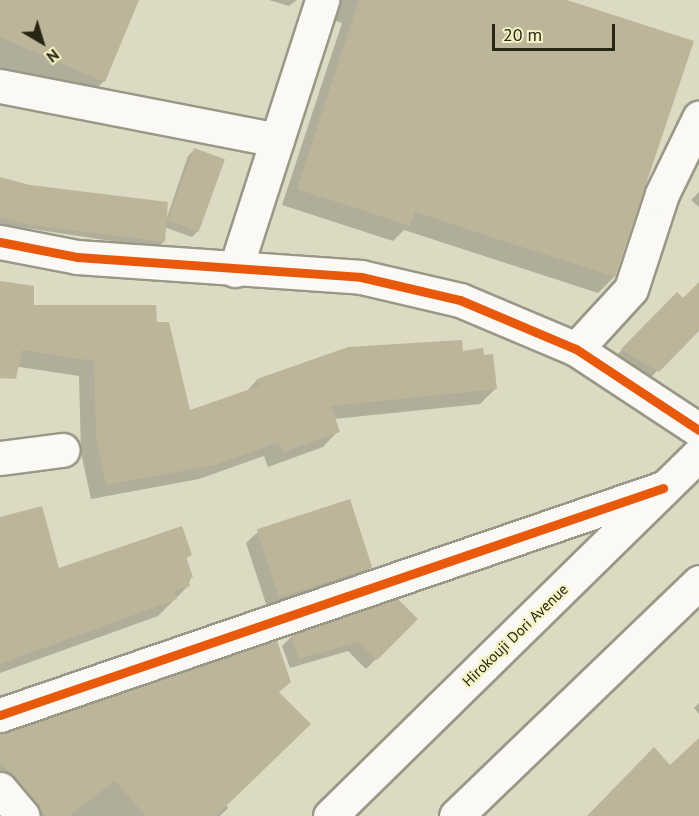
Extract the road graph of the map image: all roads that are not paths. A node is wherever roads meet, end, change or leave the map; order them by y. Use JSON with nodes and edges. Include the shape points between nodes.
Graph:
{"nodes":[{"id":1,"x":322,"y":0,"type":"edge"},
{"id":2,"x":0,"y":86,"type":"edge"},
{"id":3,"x":699,"y":118,"type":"edge"},
{"id":4,"x":277,"y":140,"type":"junction"},
{"id":5,"x":0,"y":242,"type":"edge"},
{"id":6,"x":235,"y":270,"type":"junction"},
{"id":7,"x":576,"y":349,"type":"junction"},
{"id":8,"x":699,"y":430,"type":"edge"},
{"id":9,"x":62,"y":450,"type":"dead end"},
{"id":10,"x":699,"y":454,"type":"edge"},
{"id":11,"x":0,"y":458,"type":"edge"},
{"id":12,"x":663,"y":488,"type":"junction"},
{"id":13,"x":699,"y":582,"type":"edge"},
{"id":14,"x":0,"y":715,"type":"edge"},
{"id":15,"x":0,"y":789,"type":"edge"},
{"id":16,"x":23,"y":816,"type":"edge"},
{"id":17,"x":330,"y":816,"type":"edge"},
{"id":18,"x":456,"y":816,"type":"edge"}],
"edges":[{"from":1,"to":4,"type":"street"},
{"from":2,"to":4,"type":"street"},
{"from":3,"to":7,"type":"street","via":[[662,194],[631,289]]},
{"from":4,"to":6,"type":"street"},
{"from":5,"to":6,"type":"street","via":[[77,257]]},
{"from":6,"to":7,"type":"street","via":[[361,277],[460,300]]},
{"from":7,"to":8,"type":"street"},
{"from":9,"to":11,"type":"street"},
{"from":10,"to":12,"type":"street","name":"Hirokouji Dori Avenue"},
{"from":12,"to":14,"type":"street"},
{"from":12,"to":17,"type":"street","name":"Hirokouji Dori Avenue"},
{"from":13,"to":18,"type":"street"},
{"from":15,"to":16,"type":"street"}]}
